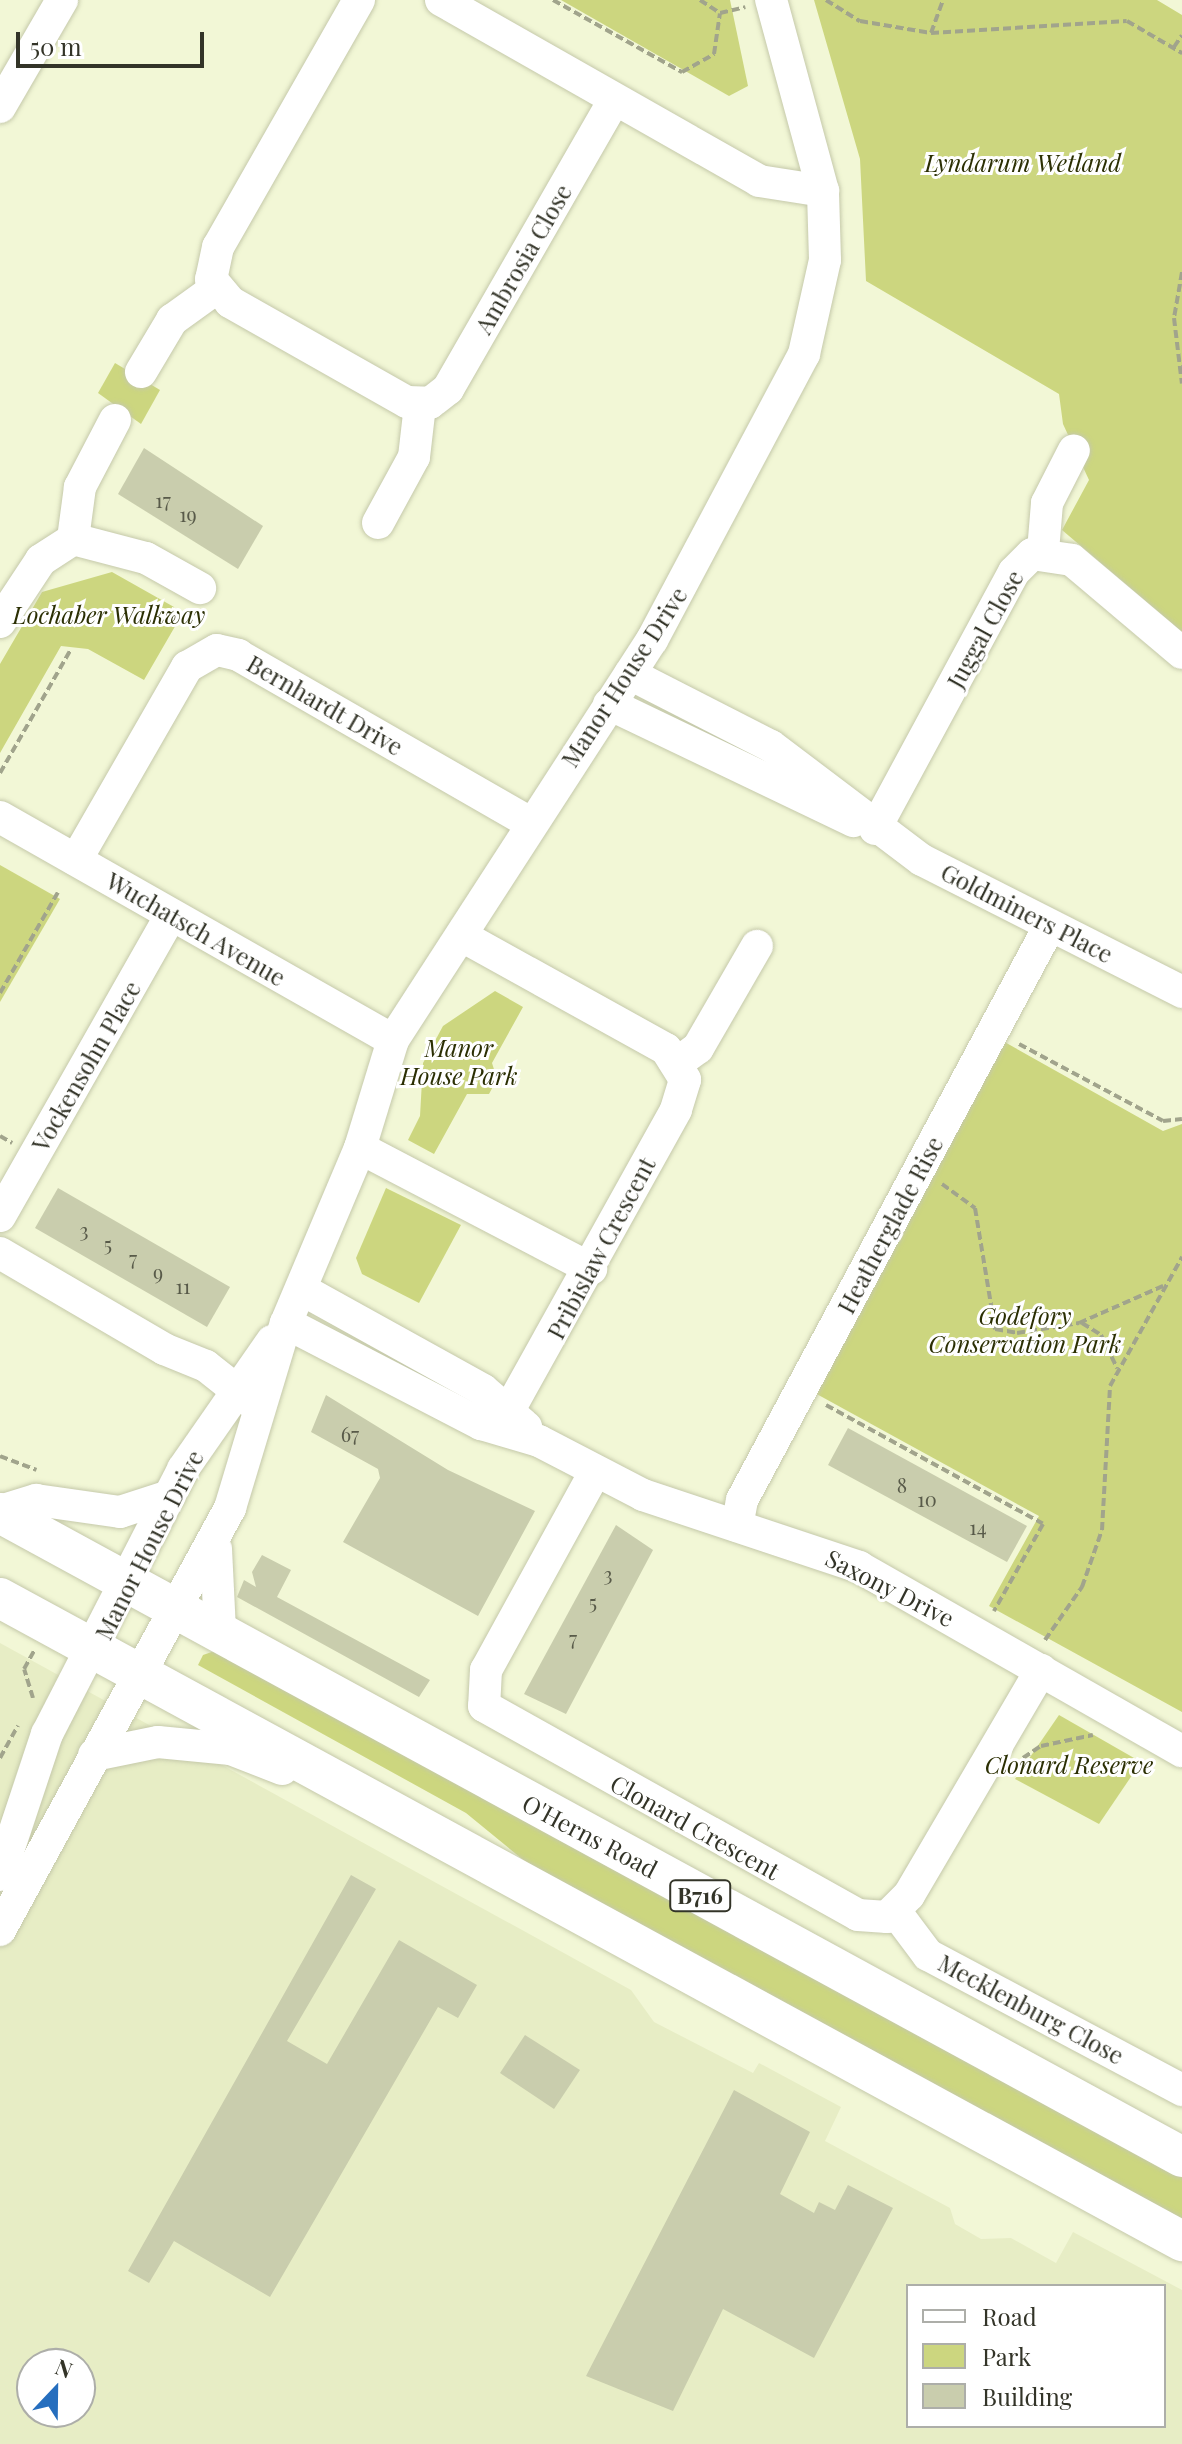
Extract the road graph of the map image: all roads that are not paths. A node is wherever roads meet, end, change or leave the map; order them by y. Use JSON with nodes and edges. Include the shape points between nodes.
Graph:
{"nodes":[{"id":1,"x":62,"y":0,"type":"edge"},
{"id":2,"x":359,"y":0,"type":"edge"},
{"id":3,"x":441,"y":0,"type":"edge"},
{"id":4,"x":771,"y":0,"type":"edge"},
{"id":5,"x":10,"y":66,"type":"edge"},
{"id":6,"x":614,"y":100,"type":"junction"},
{"id":7,"x":0,"y":107,"type":"edge"},
{"id":8,"x":816,"y":159,"type":"junction"},
{"id":9,"x":729,"y":165,"type":"junction"},
{"id":10,"x":823,"y":191,"type":"junction"},
{"id":11,"x":215,"y":289,"type":"junction"},
{"id":12,"x":141,"y":372,"type":"dead end"},
{"id":13,"x":420,"y":405,"type":"junction"},
{"id":14,"x":115,"y":420,"type":"dead end"},
{"id":15,"x":1074,"y":450,"type":"dead end"},
{"id":16,"x":378,"y":523,"type":"dead end"},
{"id":17,"x":73,"y":539,"type":"junction"},
{"id":18,"x":1043,"y":551,"type":"junction"},
{"id":19,"x":200,"y":588,"type":"dead end"},
{"id":20,"x":0,"y":622,"type":"edge"},
{"id":21,"x":1182,"y":653,"type":"edge"},
{"id":22,"x":630,"y":674,"type":"junction"},
{"id":23,"x":609,"y":704,"type":"junction"},
{"id":24,"x":0,"y":817,"type":"edge"},
{"id":25,"x":530,"y":823,"type":"junction"},
{"id":26,"x":875,"y":829,"type":"junction"},
{"id":27,"x":76,"y":860,"type":"junction"},
{"id":28,"x":171,"y":915,"type":"junction"},
{"id":29,"x":1050,"y":925,"type":"junction"},
{"id":30,"x":462,"y":936,"type":"junction"},
{"id":31,"x":757,"y":946,"type":"dead end"},
{"id":32,"x":1182,"y":992,"type":"edge"},
{"id":33,"x":393,"y":1040,"type":"junction"},
{"id":34,"x":680,"y":1061,"type":"junction"},
{"id":35,"x":360,"y":1148,"type":"junction"},
{"id":36,"x":0,"y":1216,"type":"edge"},
{"id":37,"x":0,"y":1253,"type":"edge"},
{"id":38,"x":591,"y":1269,"type":"junction"},
{"id":39,"x":301,"y":1289,"type":"junction"},
{"id":40,"x":286,"y":1323,"type":"junction"},
{"id":41,"x":243,"y":1403,"type":"junction"},
{"id":42,"x":505,"y":1420,"type":"junction"},
{"id":43,"x":595,"y":1472,"type":"junction"},
{"id":44,"x":169,"y":1496,"type":"junction"},
{"id":45,"x":0,"y":1512,"type":"edge"},
{"id":46,"x":737,"y":1526,"type":"junction"},
{"id":47,"x":217,"y":1538,"type":"junction"},
{"id":48,"x":129,"y":1583,"type":"junction"},
{"id":49,"x":0,"y":1598,"type":"edge"},
{"id":50,"x":177,"y":1608,"type":"junction"},
{"id":51,"x":220,"y":1631,"type":"junction"},
{"id":52,"x":95,"y":1650,"type":"junction"},
{"id":53,"x":1042,"y":1656,"type":"junction"},
{"id":54,"x":137,"y":1672,"type":"junction"},
{"id":55,"x":1182,"y":1751,"type":"edge"},
{"id":56,"x":94,"y":1755,"type":"junction"},
{"id":57,"x":390,"y":1811,"type":"junction"},
{"id":58,"x":0,"y":1875,"type":"edge"},
{"id":59,"x":895,"y":1911,"type":"junction"},
{"id":60,"x":0,"y":1930,"type":"edge"},
{"id":61,"x":1182,"y":2090,"type":"edge"},
{"id":62,"x":1182,"y":2157,"type":"edge"},
{"id":63,"x":1182,"y":2241,"type":"edge"}],
"edges":[{"from":1,"to":5,"type":"street"},
{"from":2,"to":11,"type":"street","via":[[212,258]]},
{"from":3,"to":6,"type":"street"},
{"from":4,"to":8,"type":"street","name":"Manor House Drive"},
{"from":5,"to":7,"type":"street"},
{"from":6,"to":9,"type":"street"},
{"from":6,"to":13,"type":"street","name":"Ambrosia Close","via":[[448,389]]},
{"from":8,"to":9,"type":"street","via":[[760,169]]},
{"from":8,"to":10,"type":"street","name":"Manor House Drive"},
{"from":9,"to":10,"type":"street","via":[[759,181]]},
{"from":10,"to":22,"type":"street","name":"Manor House Drive","via":[[825,260],[804,354]]},
{"from":11,"to":12,"type":"street","via":[[179,312]]},
{"from":11,"to":13,"type":"street"},
{"from":13,"to":16,"type":"street","via":[[414,457]]},
{"from":14,"to":17,"type":"street","via":[[80,487]]},
{"from":15,"to":18,"type":"street","via":[[1047,503]]},
{"from":17,"to":19,"type":"street","via":[[146,558]]},
{"from":17,"to":20,"type":"street","via":[[41,560]]},
{"from":18,"to":21,"type":"street","name":"Juggal Close","via":[[1072,560]]},
{"from":18,"to":26,"type":"street","name":"Juggal Close","via":[[1014,572]]},
{"from":22,"to":23,"type":"street","name":"Manor House Drive"},
{"from":22,"to":26,"type":"street","name":"Goldminers Place","via":[[771,746]]},
{"from":23,"to":25,"type":"street","name":"Manor House Drive"},
{"from":23,"to":26,"type":"street","name":"Goldminers Place","via":[[800,801]]},
{"from":24,"to":27,"type":"street","name":"Wuchatsch Avenue"},
{"from":25,"to":27,"type":"street","name":"Bernhardt Drive","via":[[238,655],[217,650],[187,667]]},
{"from":25,"to":30,"type":"street","name":"Manor House Drive"},
{"from":26,"to":29,"type":"street","name":"Goldminers Place"},
{"from":27,"to":28,"type":"street","name":"Wuchatsch Avenue"},
{"from":28,"to":33,"type":"street","name":"Wuchatsch Avenue"},
{"from":28,"to":36,"type":"street","name":"Vockensohn Place"},
{"from":29,"to":32,"type":"street","name":"Goldminers Place"},
{"from":29,"to":46,"type":"street","name":"Heatherglade Rise","via":[[742,1500]]},
{"from":30,"to":33,"type":"street","name":"Manor House Drive"},
{"from":30,"to":34,"type":"street"},
{"from":31,"to":34,"type":"street","via":[[698,1048]]},
{"from":33,"to":35,"type":"street","name":"Manor House Drive"},
{"from":34,"to":38,"type":"street","name":"Pribislaw Crescent","via":[[681,1098]]},
{"from":35,"to":38,"type":"street"},
{"from":35,"to":39,"type":"street","name":"Manor House Drive"},
{"from":37,"to":41,"type":"street","via":[[164,1349]]},
{"from":38,"to":42,"type":"street","name":"Pribislaw Crescent"},
{"from":39,"to":40,"type":"street","name":"Manor House Drive"},
{"from":39,"to":42,"type":"street","name":"Saxony Drive"},
{"from":40,"to":41,"type":"street","name":"Manor House Drive"},
{"from":40,"to":42,"type":"street","name":"Saxony Drive"},
{"from":41,"to":44,"type":"street","name":"Manor House Drive"},
{"from":41,"to":47,"type":"street","name":"Manor House Drive"},
{"from":42,"to":43,"type":"street","name":"Saxony Drive"},
{"from":43,"to":46,"type":"street","name":"Saxony Drive"},
{"from":43,"to":59,"type":"street","name":"Clonard Crescent","via":[[486,1670],[484,1706],[847,1910],[877,1919]]},
{"from":44,"to":45,"type":"street","via":[[120,1512],[36,1500]]},
{"from":44,"to":48,"type":"street","name":"Manor House Drive"},
{"from":45,"to":48,"type":"main road","name":"O'Herns Road","number":"B716"},
{"from":46,"to":53,"type":"street","name":"Saxony Drive","via":[[859,1567]]},
{"from":47,"to":50,"type":"street","name":"Manor House Drive"},
{"from":47,"to":51,"type":"street"},
{"from":48,"to":50,"type":"main road","name":"O'Herns Road","number":"B716"},
{"from":48,"to":52,"type":"street","name":"Manor House Drive"},
{"from":49,"to":52,"type":"main road"},
{"from":50,"to":51,"type":"main road","name":"O'Herns Road","number":"B716"},
{"from":50,"to":54,"type":"street","name":"Manor House Drive"},
{"from":51,"to":62,"type":"main road","name":"O'Herns Road","number":"B716"},
{"from":52,"to":54,"type":"main road"},
{"from":52,"to":58,"type":"street","name":"Manor House Drive","via":[[47,1734]]},
{"from":53,"to":55,"type":"street","name":"Saxony Drive"},
{"from":53,"to":59,"type":"street"},
{"from":54,"to":56,"type":"street","name":"Manor House Drive"},
{"from":54,"to":57,"type":"main road"},
{"from":56,"to":57,"type":"street","via":[[158,1742],[231,1749]]},
{"from":56,"to":60,"type":"street","name":"Manor House Drive"},
{"from":57,"to":63,"type":"main road"},
{"from":59,"to":61,"type":"street","name":"Mecklenburg Close","via":[[928,1955]]}]}
